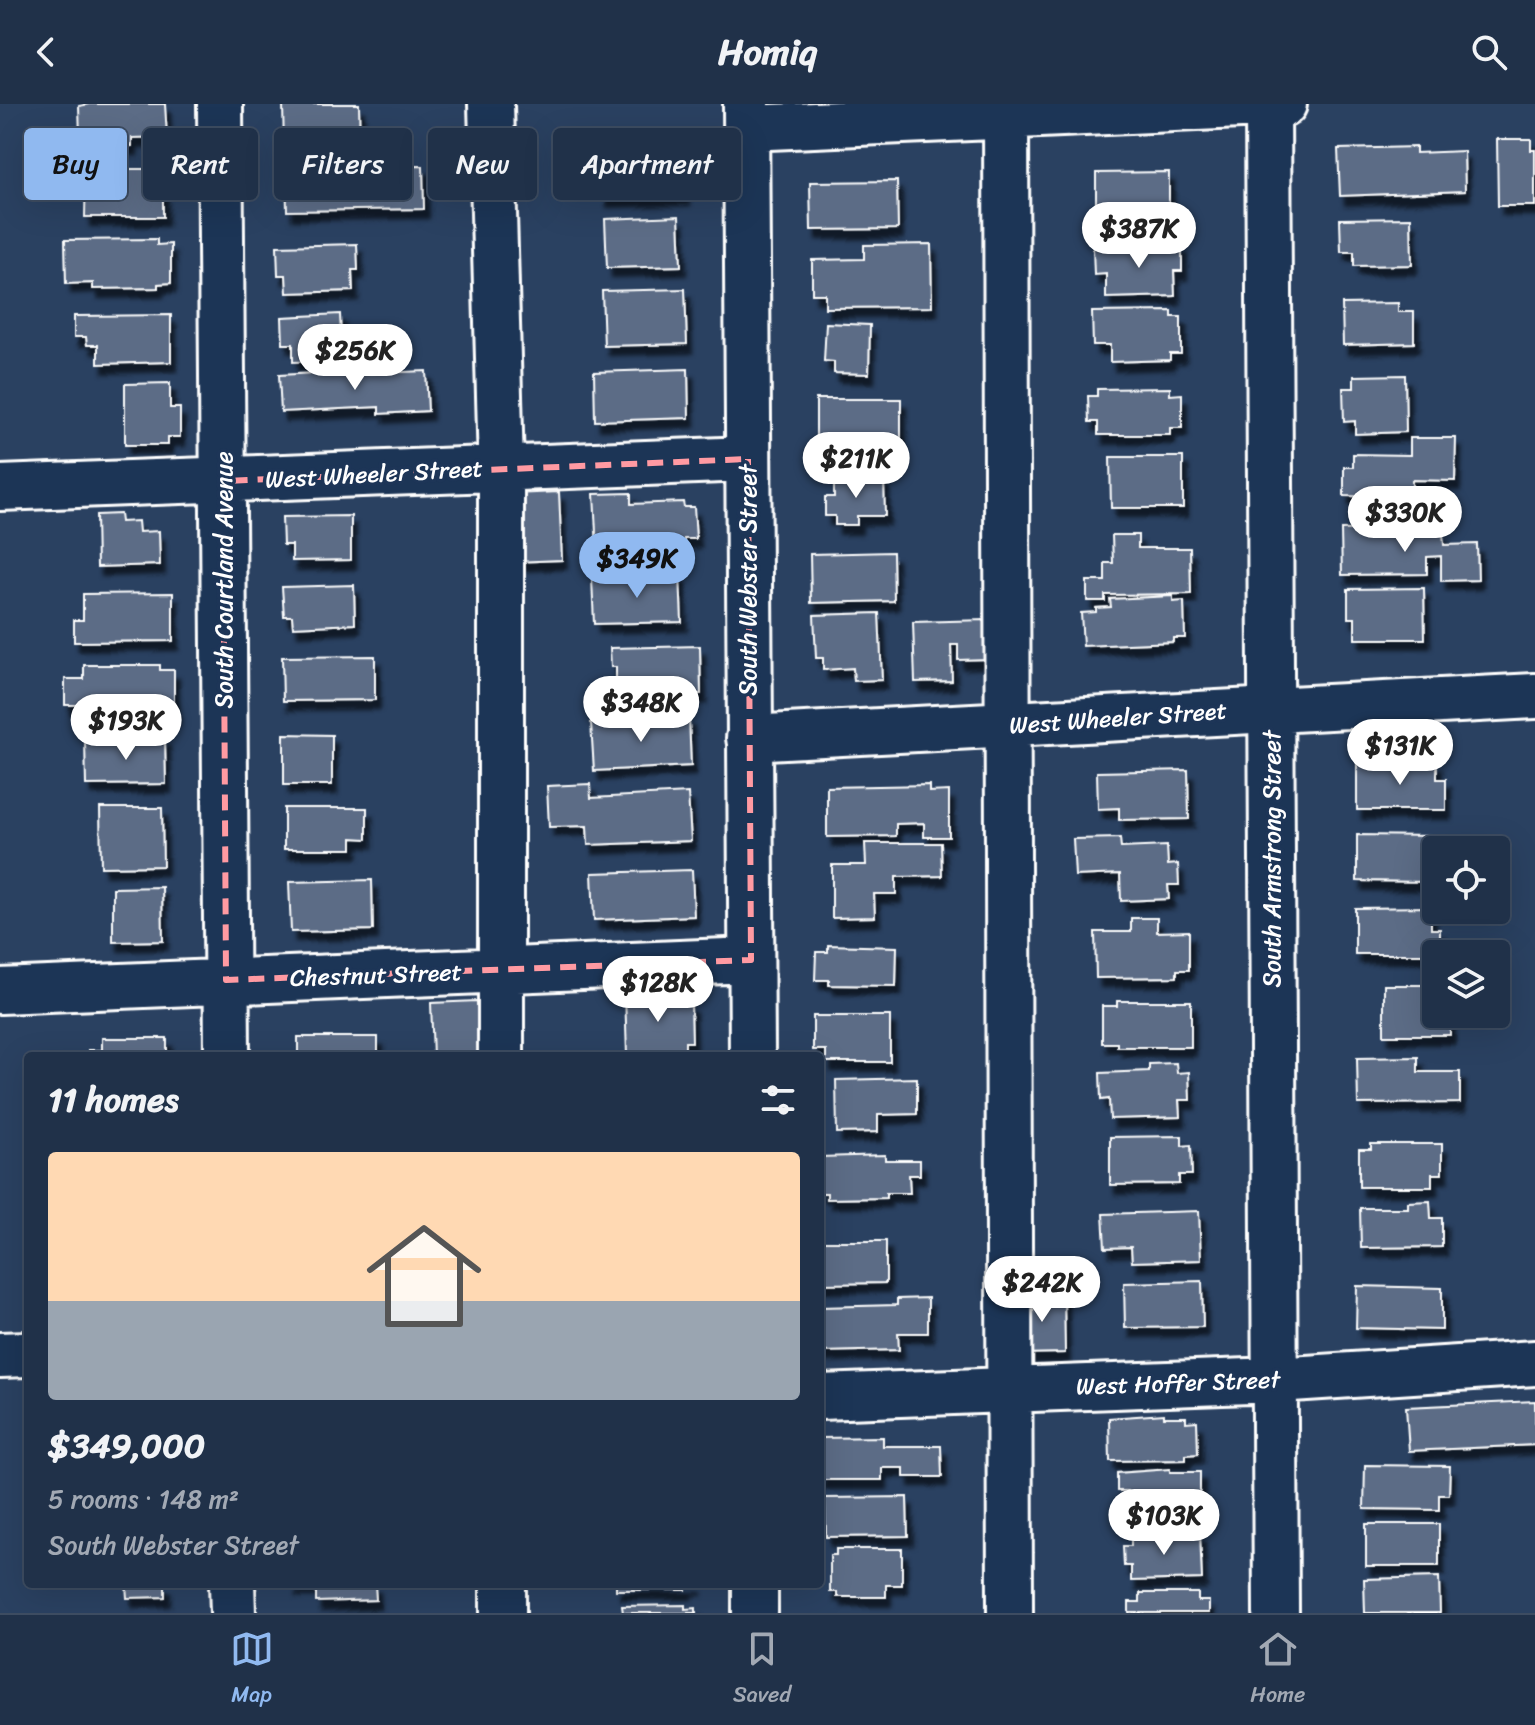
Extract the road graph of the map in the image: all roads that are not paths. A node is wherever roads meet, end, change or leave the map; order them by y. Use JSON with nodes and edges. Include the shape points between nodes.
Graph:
{"nodes":[{"id":1,"x":220,"y":104,"type":"edge"},
{"id":2,"x":491,"y":104,"type":"edge"},
{"id":3,"x":1268,"y":104,"type":"edge"},
{"id":4,"x":1284,"y":104,"type":"edge"},
{"id":5,"x":1006,"y":111,"type":"edge"},
{"id":6,"x":746,"y":116,"type":"edge"},
{"id":7,"x":748,"y":459,"type":"junction"},
{"id":8,"x":501,"y":468,"type":"junction"},
{"id":9,"x":223,"y":481,"type":"junction"},
{"id":10,"x":0,"y":488,"type":"edge"},
{"id":11,"x":1535,"y":696,"type":"edge"},
{"id":12,"x":1271,"y":709,"type":"junction"},
{"id":13,"x":1007,"y":726,"type":"junction"},
{"id":14,"x":749,"y":738,"type":"junction"},
{"id":15,"x":751,"y":960,"type":"junction"},
{"id":16,"x":500,"y":970,"type":"junction"},
{"id":17,"x":226,"y":980,"type":"junction"},
{"id":18,"x":0,"y":991,"type":"edge"},
{"id":19,"x":227,"y":1052,"type":"edge"},
{"id":20,"x":501,"y":1052,"type":"edge"},
{"id":21,"x":752,"y":1052,"type":"edge"},
{"id":22,"x":24,"y":1354,"type":"edge"},
{"id":23,"x":0,"y":1355,"type":"edge"},
{"id":24,"x":1535,"y":1363,"type":"edge"},
{"id":25,"x":1276,"y":1380,"type":"junction"},
{"id":26,"x":1010,"y":1390,"type":"junction"},
{"id":27,"x":824,"y":1397,"type":"edge"},
{"id":28,"x":232,"y":1588,"type":"edge"},
{"id":29,"x":503,"y":1588,"type":"edge"},
{"id":30,"x":755,"y":1588,"type":"edge"},
{"id":31,"x":233,"y":1613,"type":"edge"},
{"id":32,"x":503,"y":1613,"type":"edge"},
{"id":33,"x":755,"y":1613,"type":"edge"},
{"id":34,"x":1010,"y":1613,"type":"edge"},
{"id":35,"x":1276,"y":1613,"type":"edge"}],
"edges":[{"from":1,"to":9,"type":"street","name":"South Courtland Avenue"},
{"from":2,"to":8,"type":"street"},
{"from":3,"to":4,"type":"street"},
{"from":3,"to":5,"type":"street"},
{"from":3,"to":12,"type":"street","name":"South Armstrong Street"},
{"from":5,"to":6,"type":"street"},
{"from":5,"to":13,"type":"street"},
{"from":6,"to":7,"type":"street","name":"South Webster Street"},
{"from":7,"to":8,"type":"street","name":"West Wheeler Street"},
{"from":7,"to":14,"type":"street","name":"South Webster Street"},
{"from":8,"to":9,"type":"street","name":"West Wheeler Street"},
{"from":8,"to":16,"type":"street"},
{"from":9,"to":10,"type":"street","name":"West Wheeler Street"},
{"from":9,"to":17,"type":"street","name":"South Courtland Avenue"},
{"from":11,"to":12,"type":"street","name":"West Wheeler Street"},
{"from":12,"to":13,"type":"street","name":"West Wheeler Street"},
{"from":12,"to":25,"type":"street","name":"South Armstrong Street"},
{"from":13,"to":14,"type":"street","name":"West Wheeler Street"},
{"from":13,"to":26,"type":"street"},
{"from":14,"to":15,"type":"street","name":"South Webster Street"},
{"from":15,"to":16,"type":"street","name":"Chestnut Street"},
{"from":15,"to":21,"type":"street","name":"South Webster Street"},
{"from":16,"to":17,"type":"street","name":"Chestnut Street"},
{"from":16,"to":20,"type":"street"},
{"from":17,"to":18,"type":"street","name":"Chestnut Street"},
{"from":17,"to":19,"type":"street","name":"South Courtland Avenue"},
{"from":22,"to":23,"type":"street"},
{"from":24,"to":25,"type":"street","name":"West Hoffer Street"},
{"from":25,"to":26,"type":"street","name":"West Hoffer Street"},
{"from":25,"to":35,"type":"street","name":"South Armstrong Street"},
{"from":26,"to":27,"type":"street","name":"West Hoffer Street"},
{"from":26,"to":34,"type":"street"},
{"from":28,"to":31,"type":"street"},
{"from":29,"to":32,"type":"street"},
{"from":30,"to":33,"type":"street"}]}
